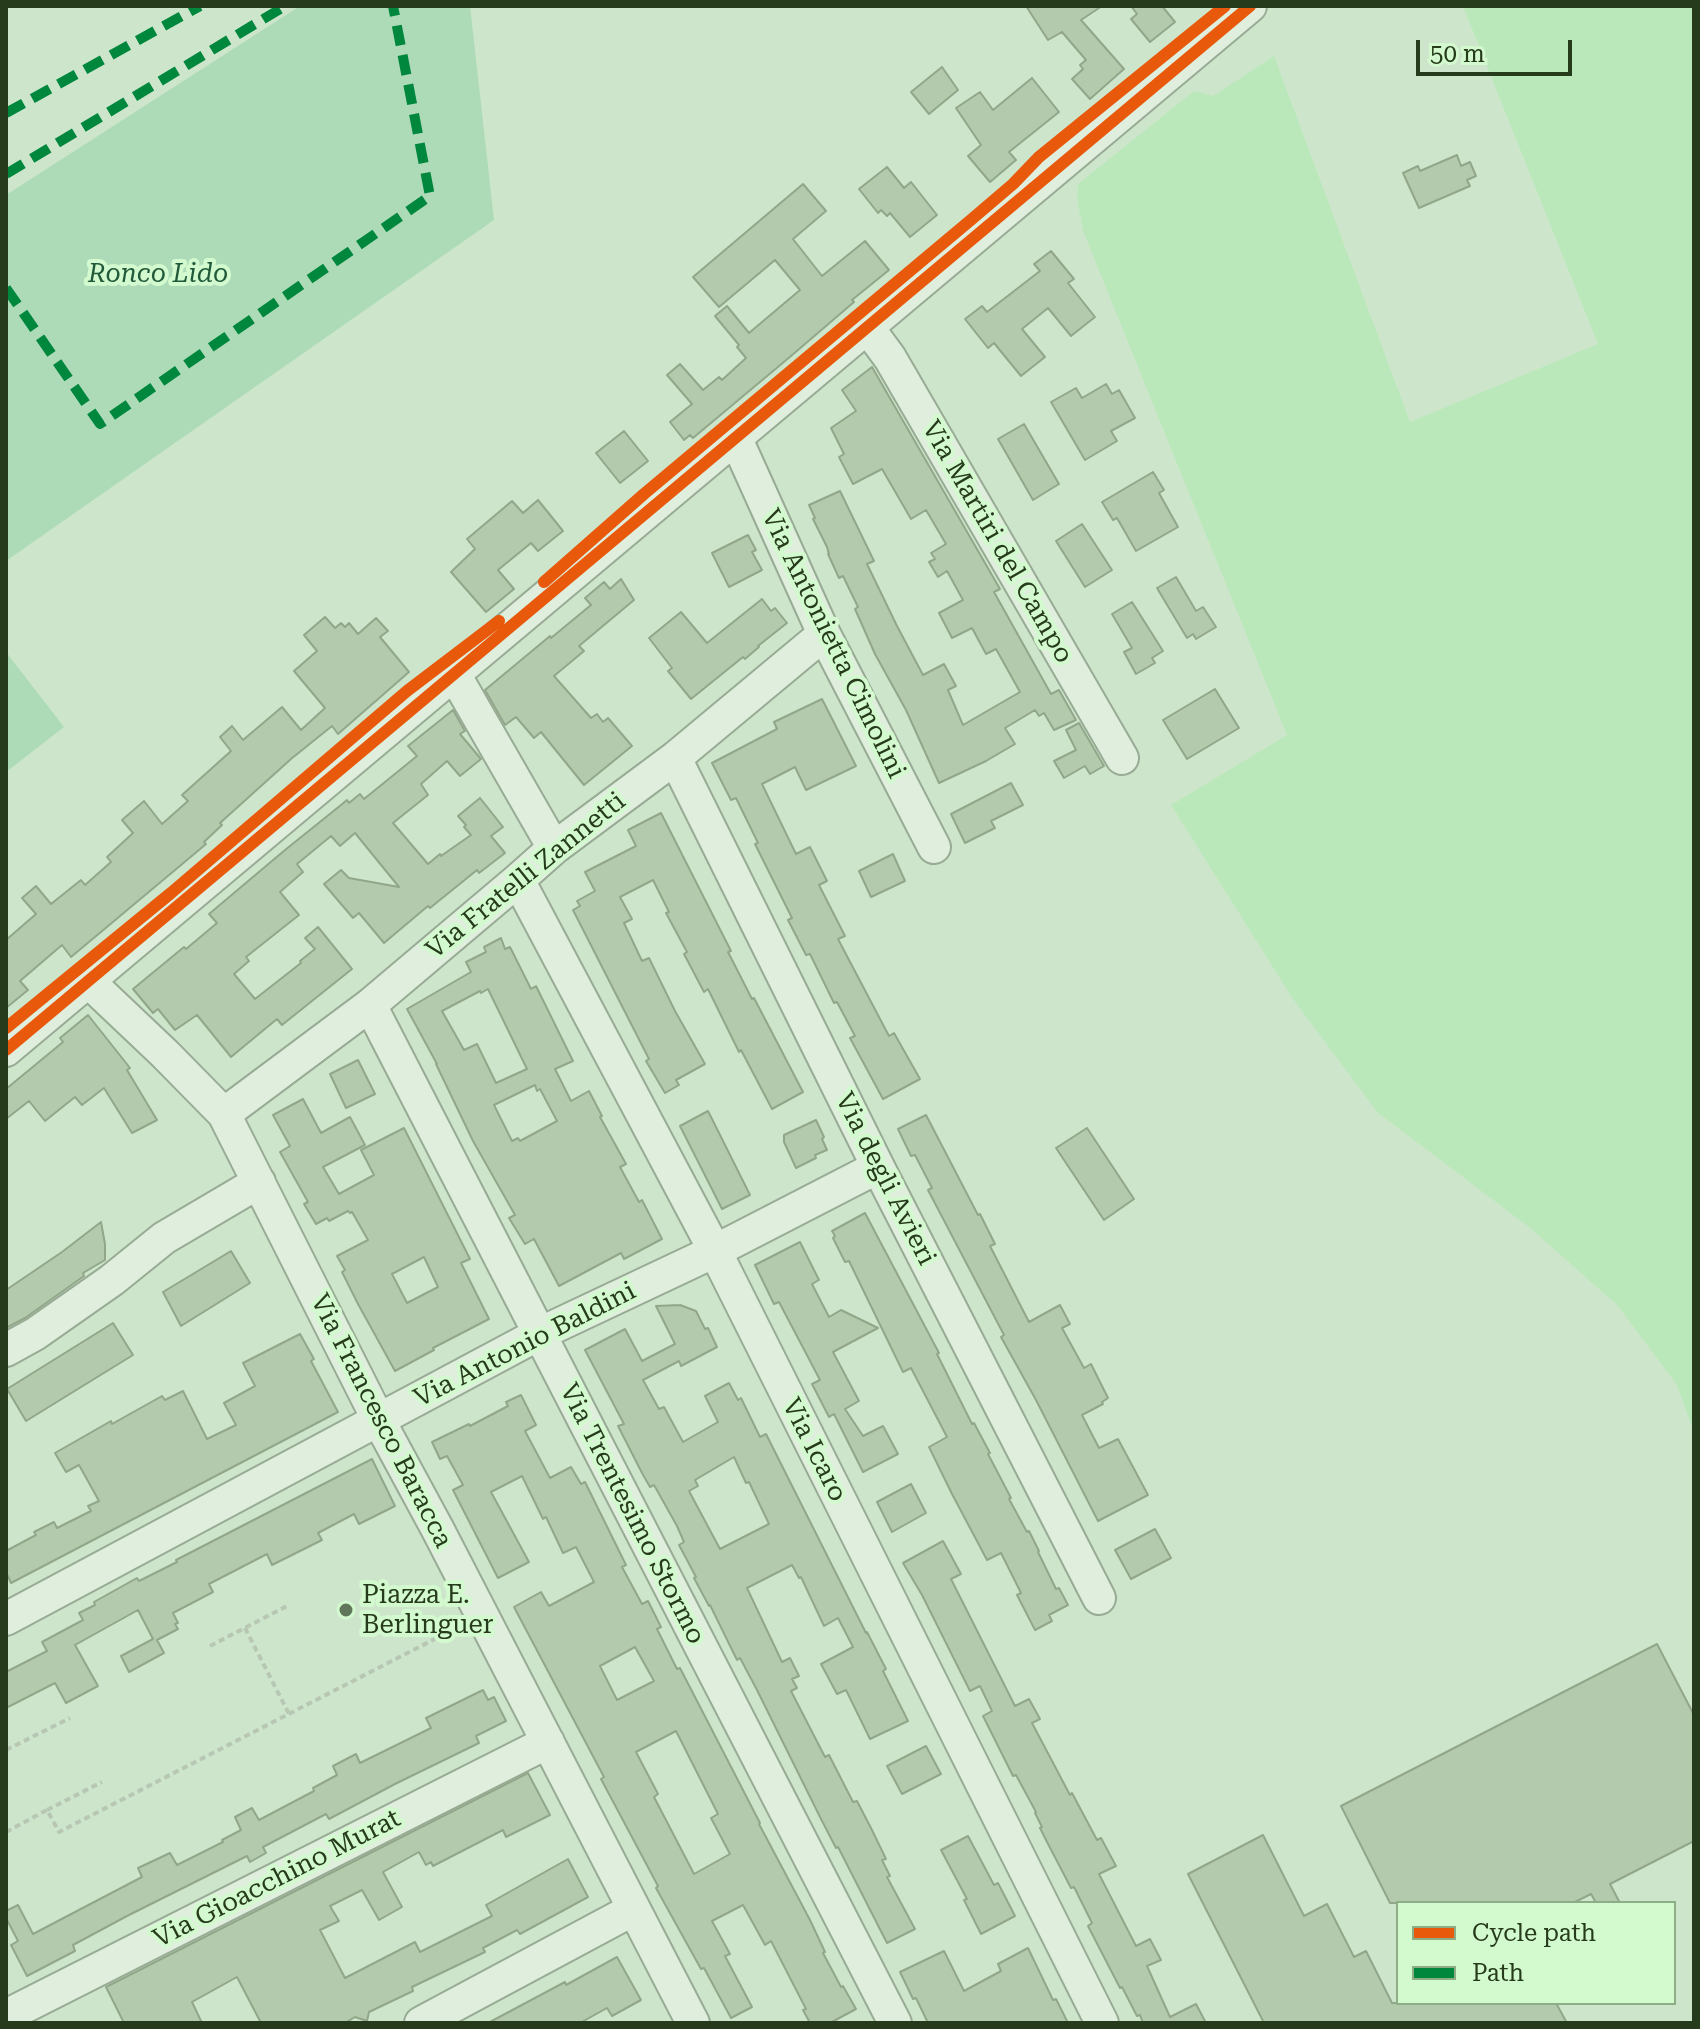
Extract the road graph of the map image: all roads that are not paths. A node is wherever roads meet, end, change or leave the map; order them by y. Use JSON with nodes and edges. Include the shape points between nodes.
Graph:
{"nodes":[{"id":1,"x":1250,"y":6,"type":"edge"},
{"id":2,"x":868,"y":328,"type":"junction"},
{"id":3,"x":736,"y":439,"type":"junction"},
{"id":4,"x":824,"y":634,"type":"junction"},
{"id":5,"x":454,"y":674,"type":"junction"},
{"id":6,"x":675,"y":758,"type":"junction"},
{"id":7,"x":1122,"y":758,"type":"dead end"},
{"id":8,"x":934,"y":847,"type":"dead end"},
{"id":9,"x":554,"y":848,"type":"junction"},
{"id":10,"x":518,"y":880,"type":"junction"},
{"id":11,"x":88,"y":981,"type":"junction"},
{"id":12,"x":370,"y":1005,"type":"junction"},
{"id":13,"x":6,"y":1050,"type":"edge"},
{"id":14,"x":224,"y":1114,"type":"junction"},
{"id":15,"x":878,"y":1167,"type":"junction"},
{"id":16,"x":259,"y":1182,"type":"junction"},
{"id":17,"x":715,"y":1251,"type":"junction"},
{"id":18,"x":539,"y":1334,"type":"junction"},
{"id":19,"x":6,"y":1350,"type":"edge"},
{"id":20,"x":378,"y":1419,"type":"junction"},
{"id":21,"x":1099,"y":1598,"type":"dead end"},
{"id":22,"x":6,"y":1619,"type":"edge"},
{"id":23,"x":548,"y":1742,"type":"junction"},
{"id":24,"x":634,"y":1909,"type":"junction"},
{"id":25,"x":6,"y":2016,"type":"edge"},
{"id":26,"x":421,"y":2023,"type":"edge"},
{"id":27,"x":693,"y":2023,"type":"edge"},
{"id":28,"x":895,"y":2023,"type":"edge"},
{"id":29,"x":1102,"y":2023,"type":"edge"}],
"edges":[{"from":1,"to":2,"type":"street"},
{"from":2,"to":3,"type":"street"},
{"from":2,"to":7,"type":"street","name":"Via Martiri del Campo"},
{"from":3,"to":4,"type":"street","name":"Via Antonietta Cimolini"},
{"from":3,"to":5,"type":"street"},
{"from":4,"to":6,"type":"street","name":"Via Fratelli Zannetti"},
{"from":4,"to":8,"type":"street","name":"Via Antonietta Cimolini"},
{"from":5,"to":9,"type":"street"},
{"from":5,"to":11,"type":"street"},
{"from":6,"to":9,"type":"street","name":"Via Fratelli Zannetti"},
{"from":6,"to":15,"type":"street","name":"Via degli Avieri"},
{"from":9,"to":10,"type":"street","name":"Via Fratelli Zannetti"},
{"from":10,"to":12,"type":"street","name":"Via Fratelli Zannetti"},
{"from":10,"to":17,"type":"street","name":"Via Icaro"},
{"from":11,"to":13,"type":"street"},
{"from":11,"to":14,"type":"street","name":"Via Francesco Baracca"},
{"from":12,"to":14,"type":"street","name":"Via Fratelli Zannetti"},
{"from":12,"to":18,"type":"street","name":"Via Trentesimo Stormo"},
{"from":14,"to":16,"type":"street","name":"Via Francesco Baracca"},
{"from":15,"to":17,"type":"street","name":"Via Antonio Baldini"},
{"from":15,"to":21,"type":"street","name":"Via degli Avieri"},
{"from":16,"to":19,"type":"street","via":[[164,1238],[112,1280]]},
{"from":16,"to":20,"type":"street","name":"Via Francesco Baracca"},
{"from":17,"to":18,"type":"street","name":"Via Antonio Baldini"},
{"from":17,"to":29,"type":"street","name":"Via Icaro"},
{"from":18,"to":20,"type":"street","name":"Via Antonio Baldini"},
{"from":18,"to":28,"type":"street","name":"Via Trentesimo Stormo"},
{"from":20,"to":22,"type":"street","name":"Via Antonio Baldini"},
{"from":20,"to":23,"type":"street","name":"Via Francesco Baracca"},
{"from":23,"to":24,"type":"street","name":"Via Francesco Baracca"},
{"from":23,"to":25,"type":"street","name":"Via Gioacchino Murat"},
{"from":24,"to":26,"type":"street"},
{"from":24,"to":27,"type":"street","name":"Via Francesco Baracca"}]}
